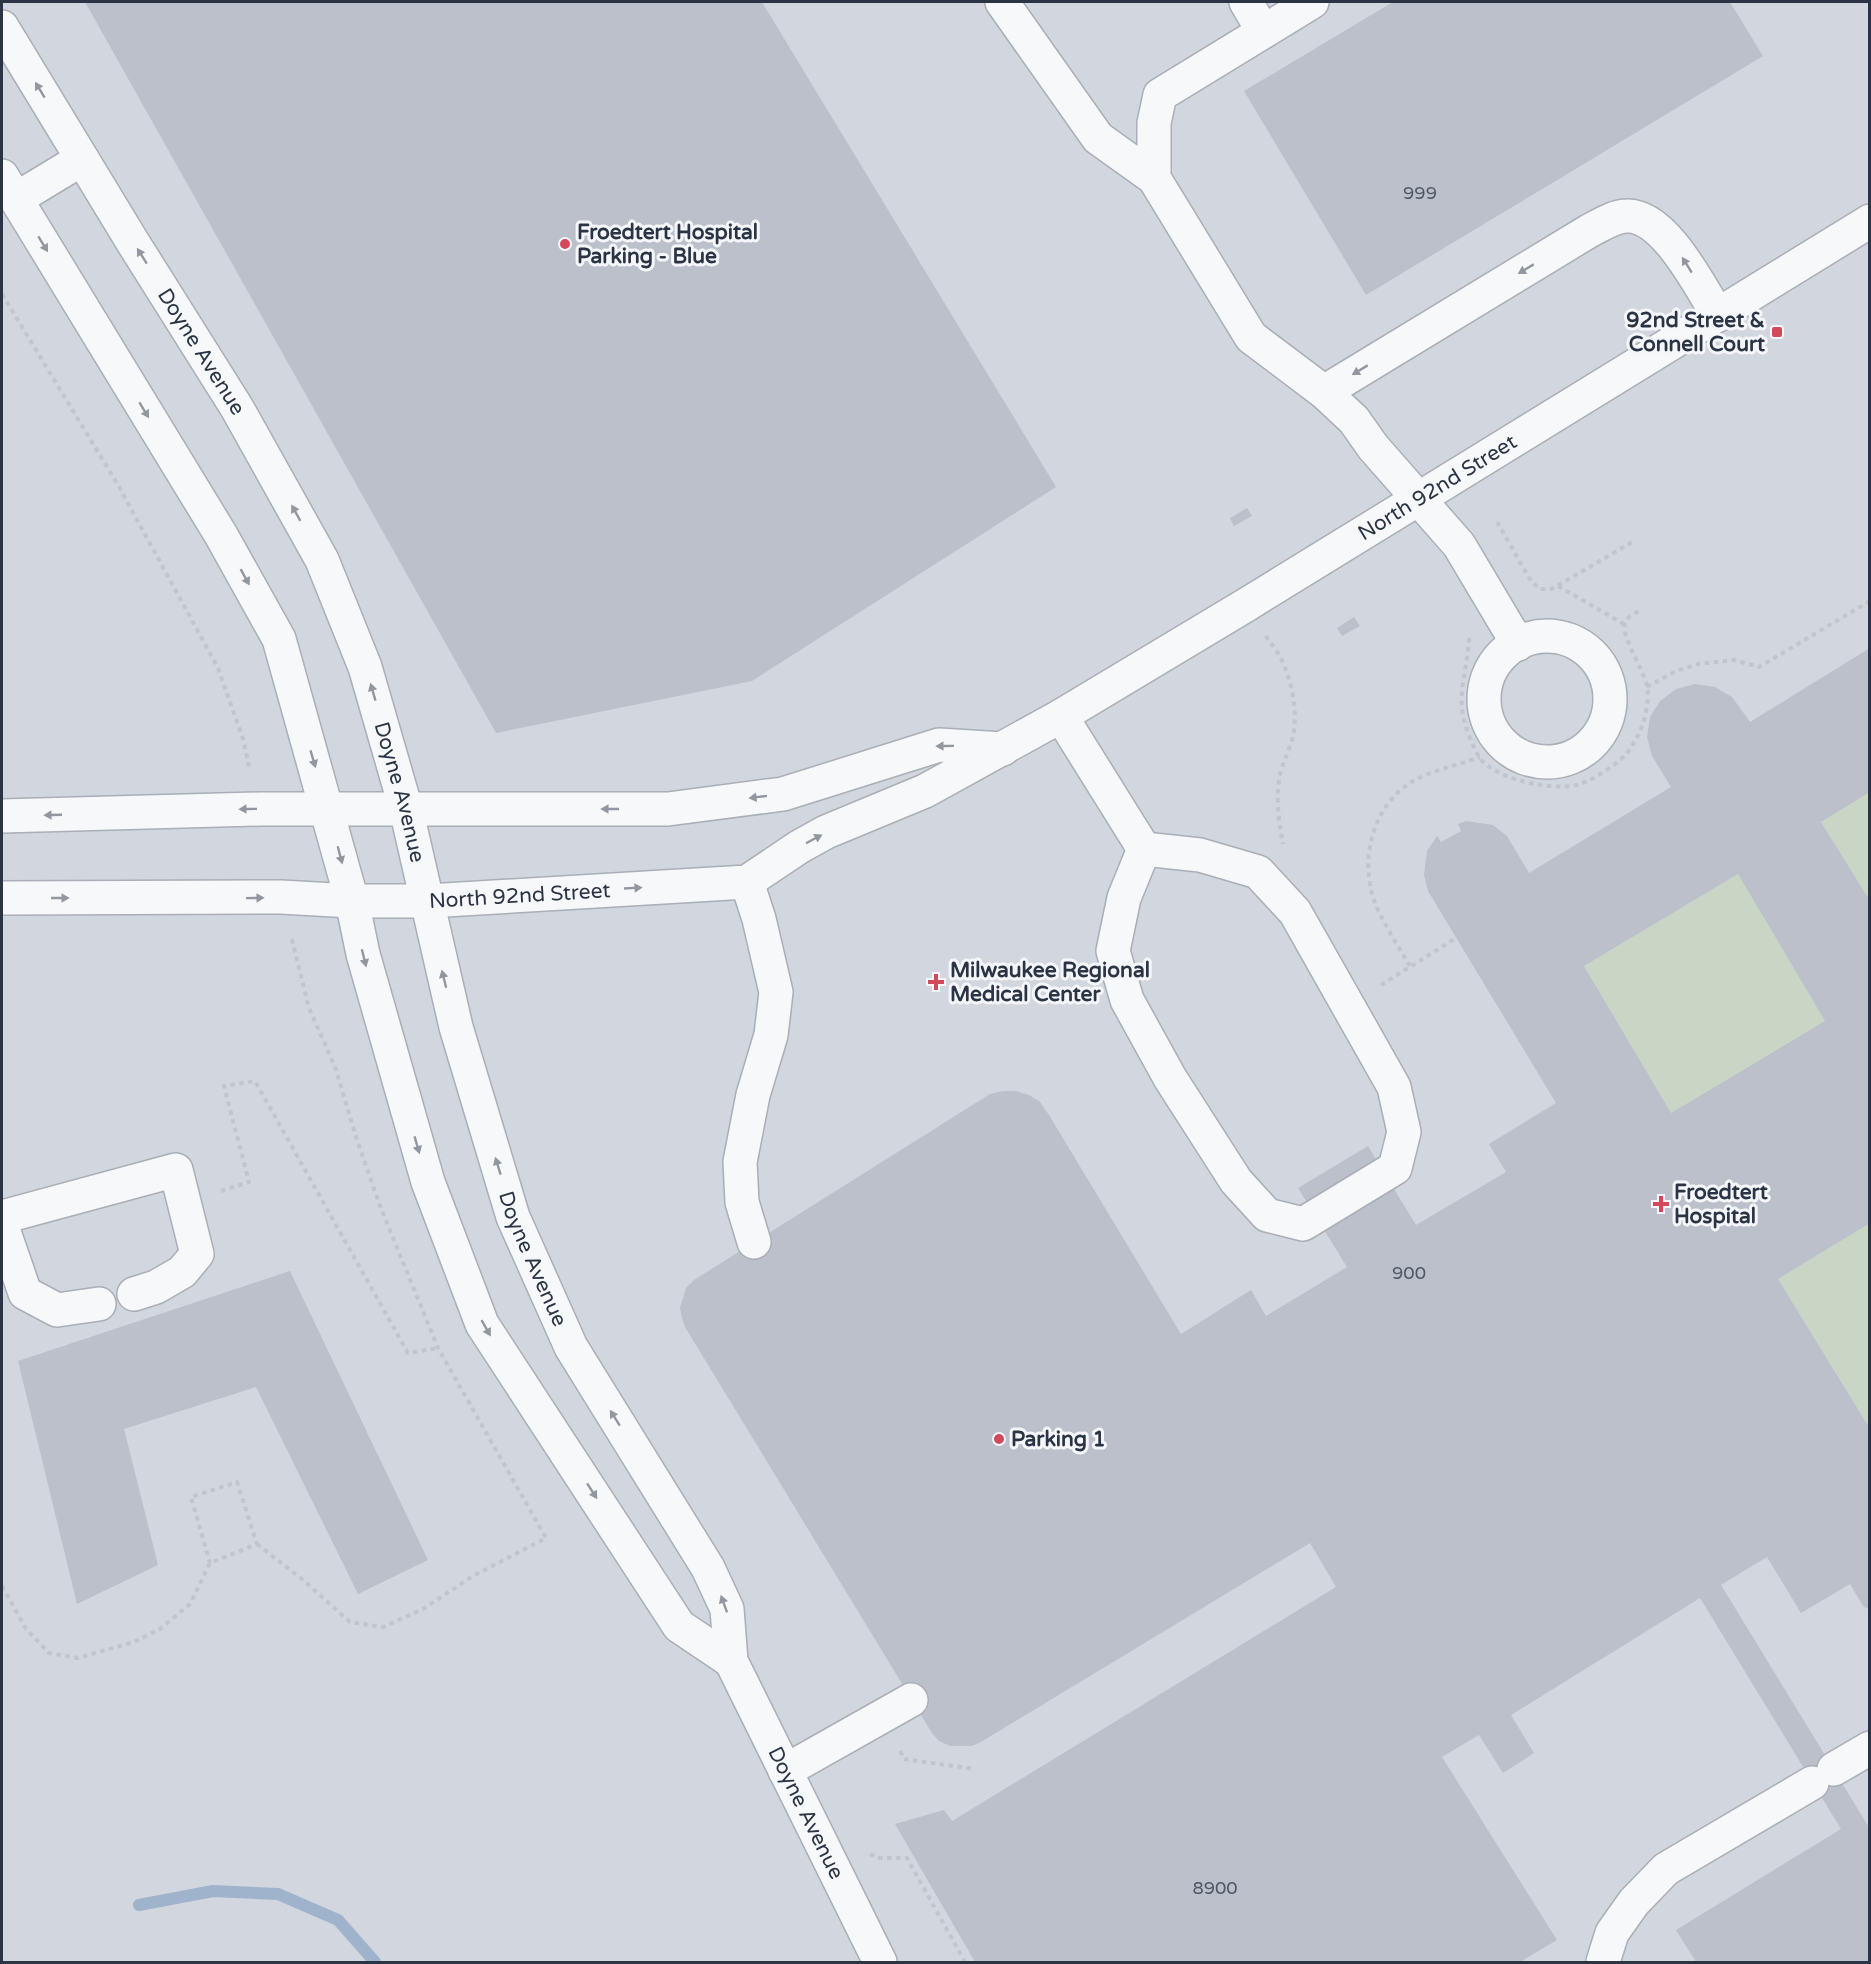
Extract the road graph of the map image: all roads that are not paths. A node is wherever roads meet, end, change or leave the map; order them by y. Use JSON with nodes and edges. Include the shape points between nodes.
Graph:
{"nodes":[{"id":1,"x":1002,"y":2,"type":"edge"},
{"id":2,"x":1246,"y":2,"type":"edge"},
{"id":3,"x":1287,"y":12,"type":"edge"},
{"id":4,"x":2,"y":27,"type":"edge"},
{"id":5,"x":82,"y":159,"type":"junction"},
{"id":6,"x":1154,"y":178,"type":"junction"},
{"id":7,"x":9,"y":188,"type":"edge"},
{"id":8,"x":1869,"y":221,"type":"edge"},
{"id":9,"x":1718,"y":315,"type":"junction"},
{"id":10,"x":1324,"y":392,"type":"junction"},
{"id":11,"x":1418,"y":499,"type":"junction"},
{"id":12,"x":1518,"y":644,"type":"dead end"},
{"id":13,"x":1061,"y":716,"type":"junction"},
{"id":14,"x":1003,"y":748,"type":"junction"},
{"id":15,"x":327,"y":809,"type":"junction"},
{"id":16,"x":406,"y":809,"type":"junction"},
{"id":17,"x":2,"y":816,"type":"edge"},
{"id":18,"x":1144,"y":849,"type":"junction"},
{"id":19,"x":747,"y":882,"type":"junction"},
{"id":20,"x":2,"y":898,"type":"edge"},
{"id":21,"x":352,"y":900,"type":"junction"},
{"id":22,"x":428,"y":900,"type":"junction"},
{"id":23,"x":2,"y":1217,"type":"edge"},
{"id":24,"x":2,"y":1226,"type":"edge"},
{"id":25,"x":754,"y":1242,"type":"dead end"},
{"id":26,"x":134,"y":1294,"type":"dead end"},
{"id":27,"x":99,"y":1304,"type":"dead end"},
{"id":28,"x":731,"y":1661,"type":"junction"},
{"id":29,"x":911,"y":1700,"type":"dead end"},
{"id":30,"x":1869,"y":1748,"type":"edge"},
{"id":31,"x":785,"y":1772,"type":"junction"},
{"id":32,"x":880,"y":1962,"type":"edge"},
{"id":33,"x":1603,"y":1962,"type":"edge"}],
"edges":[{"from":1,"to":6,"type":"street","via":[[1098,138]]},
{"from":2,"to":3,"type":"street"},
{"from":3,"to":6,"type":"street","via":[[1160,95],[1154,123]]},
{"from":5,"to":4,"type":"street","name":"Doyne Avenue","one_way":true},
{"from":5,"to":7,"type":"street"},
{"from":16,"to":5,"type":"street","name":"Doyne Avenue","one_way":true,"via":[[365,667],[322,560],[237,408]]},
{"from":6,"to":10,"type":"street","via":[[1251,337]]},
{"from":7,"to":15,"type":"street","one_way":true,"via":[[221,535],[279,639]]},
{"from":8,"to":9,"type":"street","name":"North 92nd Street"},
{"from":9,"to":10,"type":"street","one_way":true,"via":[[1668,239],[1641,218],[1616,218]]},
{"from":9,"to":11,"type":"street","name":"North 92nd Street"},
{"from":10,"to":11,"type":"street","via":[[1354,420]]},
{"from":11,"to":12,"type":"street","via":[[1459,545]]},
{"from":11,"to":13,"type":"street","name":"North 92nd Street"},
{"from":13,"to":14,"type":"street","name":"North 92nd Street"},
{"from":13,"to":18,"type":"street"},
{"from":14,"to":16,"type":"street","one_way":true,"via":[[939,745],[783,794],[668,809]]},
{"from":19,"to":14,"type":"street","name":"North 92nd Street","one_way":true,"via":[[826,832],[926,791]]},
{"from":15,"to":16,"type":"street"},
{"from":15,"to":17,"type":"street","one_way":true},
{"from":15,"to":21,"type":"street","one_way":true},
{"from":16,"to":22,"type":"street","name":"Doyne Avenue"},
{"from":18,"to":18,"type":"street","via":[[1124,898],[1113,951],[1127,1000],[1170,1078],[1236,1181],[1267,1215],[1303,1224],[1395,1168],[1404,1132],[1394,1087],[1295,912],[1258,872],[1200,855]]},
{"from":22,"to":19,"type":"street","name":"North 92nd Street","one_way":true},
{"from":19,"to":25,"type":"street","via":[[776,992],[771,1035],[753,1095],[740,1162],[742,1202]]},
{"from":20,"to":21,"type":"street","name":"North 92nd Street","one_way":true},
{"from":21,"to":22,"type":"street","name":"North 92nd Street"},
{"from":21,"to":28,"type":"street","one_way":true,"via":[[363,954],[428,1182],[482,1324],[679,1626]]},
{"from":28,"to":22,"type":"street","name":"Doyne Avenue","one_way":true,"via":[[727,1609],[708,1568],[571,1347],[513,1217],[456,1027]]},
{"from":23,"to":26,"type":"street","via":[[176,1170],[197,1254],[182,1272]]},
{"from":24,"to":27,"type":"street","via":[[25,1293],[57,1310]]},
{"from":28,"to":31,"type":"street","name":"Doyne Avenue"},
{"from":29,"to":31,"type":"street"},
{"from":30,"to":33,"type":"street","via":[[1666,1869],[1634,1902],[1612,1934]]},
{"from":31,"to":32,"type":"street","name":"Doyne Avenue"}]}
